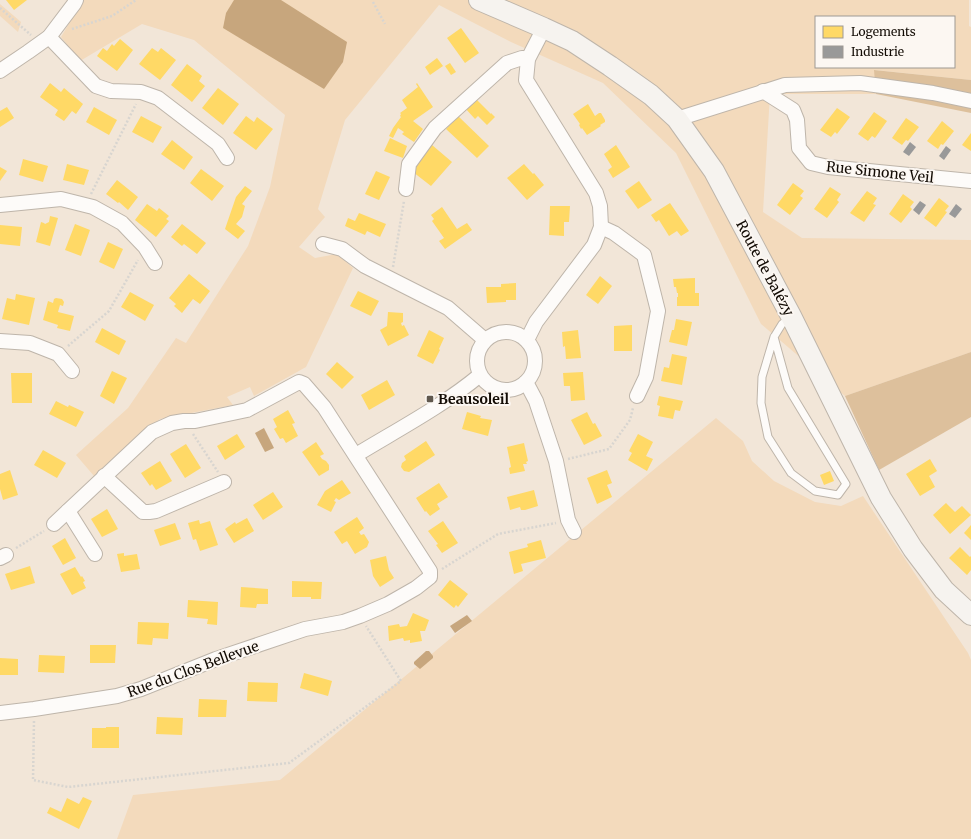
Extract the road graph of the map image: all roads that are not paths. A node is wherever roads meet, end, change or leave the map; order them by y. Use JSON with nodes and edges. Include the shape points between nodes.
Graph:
{"nodes":[{"id":1,"x":76,"y":0,"type":"edge"},
{"id":2,"x":479,"y":0,"type":"edge"},
{"id":3,"x":544,"y":28,"type":"junction"},
{"id":4,"x":44,"y":40,"type":"junction"},
{"id":5,"x":528,"y":59,"type":"junction"},
{"id":6,"x":0,"y":71,"type":"edge"},
{"id":7,"x":763,"y":92,"type":"junction"},
{"id":8,"x":971,"y":101,"type":"edge"},
{"id":9,"x":677,"y":118,"type":"junction"},
{"id":10,"x":227,"y":158,"type":"dead end"},
{"id":11,"x":971,"y":181,"type":"edge"},
{"id":12,"x":406,"y":189,"type":"road end"},
{"id":13,"x":0,"y":205,"type":"edge"},
{"id":14,"x":600,"y":227,"type":"junction"},
{"id":15,"x":323,"y":244,"type":"dead end"},
{"id":16,"x":155,"y":263,"type":"dead end"},
{"id":17,"x":791,"y":316,"type":"junction"},
{"id":18,"x":774,"y":337,"type":"junction"},
{"id":19,"x":485,"y":340,"type":"junction"},
{"id":20,"x":527,"y":340,"type":"junction"},
{"id":21,"x":0,"y":341,"type":"edge"},
{"id":22,"x":72,"y":371,"type":"dead end"},
{"id":23,"x":480,"y":375,"type":"junction"},
{"id":24,"x":526,"y":382,"type":"junction"},
{"id":25,"x":637,"y":396,"type":"road end"},
{"id":26,"x":356,"y":455,"type":"junction"},
{"id":27,"x":104,"y":476,"type":"junction"},
{"id":28,"x":224,"y":482,"type":"road end"},
{"id":29,"x":68,"y":511,"type":"junction"},
{"id":30,"x":54,"y":524,"type":"road end"},
{"id":31,"x":574,"y":532,"type":"dead end"},
{"id":32,"x":95,"y":554,"type":"dead end"},
{"id":33,"x":969,"y":610,"type":"edge"},
{"id":34,"x":0,"y":713,"type":"edge"}],
"edges":[{"from":1,"to":4,"type":"street"},
{"from":2,"to":3,"type":"main road","name":"Route de Balézy"},
{"from":3,"to":5,"type":"street"},
{"from":3,"to":9,"type":"main road","name":"Route de Balézy","via":[[610,66]]},
{"from":4,"to":6,"type":"street"},
{"from":4,"to":10,"type":"street","via":[[96,86],[111,91],[141,92],[158,98],[218,144]]},
{"from":5,"to":12,"type":"street","via":[[522,58],[507,63],[435,128],[409,164]]},
{"from":5,"to":14,"type":"street","via":[[526,80],[596,193],[600,206]]},
{"from":7,"to":8,"type":"street","via":[[785,85],[860,83]]},
{"from":7,"to":9,"type":"street"},
{"from":7,"to":11,"type":"street","name":"Rue Simone Veil","via":[[793,110],[798,148],[811,163],[828,167]]},
{"from":9,"to":17,"type":"main road","name":"Route de Balézy","via":[[714,172]]},
{"from":13,"to":16,"type":"street","via":[[61,199],[93,207],[122,223],[145,247]]},
{"from":14,"to":20,"type":"street","via":[[594,246],[536,322]]},
{"from":14,"to":25,"type":"street","via":[[614,233],[644,255],[658,312],[646,377]]},
{"from":15,"to":19,"type":"street","via":[[342,249],[365,266],[448,308]]},
{"from":17,"to":18,"type":"lane"},
{"from":17,"to":33,"type":"main road","name":"Route de Balézy","via":[[881,498],[913,550],[944,590]]},
{"from":18,"to":18,"type":"lane","via":[[762,377],[761,402],[768,437],[791,473],[815,491],[838,495],[846,484],[788,388]]},
{"from":19,"to":20,"type":"street","via":[[498,332],[514,332]]},
{"from":19,"to":23,"type":"street","via":[[476,356]]},
{"from":20,"to":24,"type":"street","via":[[535,353],[535,369]]},
{"from":21,"to":22,"type":"street","via":[[30,343],[58,354]]},
{"from":23,"to":24,"type":"street","via":[[488,385],[501,390],[515,389]]},
{"from":23,"to":26,"type":"street","via":[[432,409]]},
{"from":24,"to":31,"type":"street","via":[[536,401],[556,461],[568,520]]},
{"from":26,"to":27,"type":"street","via":[[324,407],[304,384],[299,382],[247,410],[172,423],[152,432]]},
{"from":26,"to":34,"type":"street","name":"Rue du Clos Bellevue","via":[[430,570],[430,577],[416,588],[360,616],[305,629],[141,689],[117,696]]},
{"from":27,"to":28,"type":"street","via":[[143,512],[156,511]]},
{"from":27,"to":29,"type":"street"},
{"from":29,"to":30,"type":"street"},
{"from":29,"to":32,"type":"street"}]}
